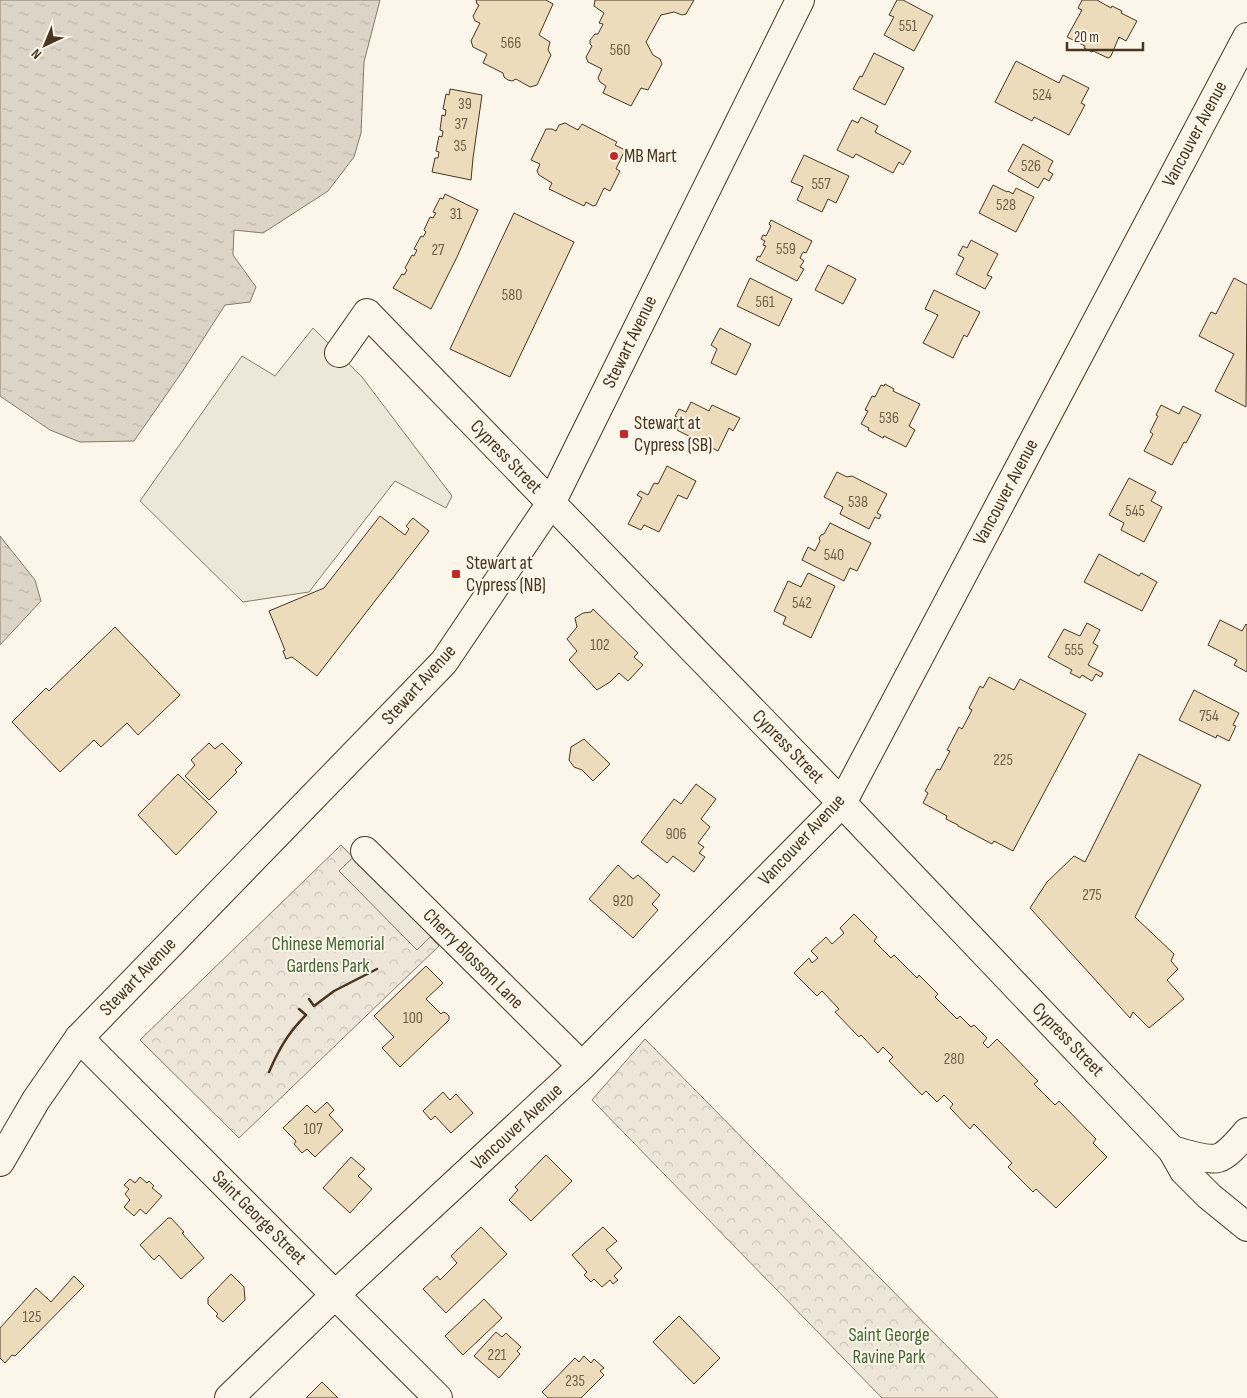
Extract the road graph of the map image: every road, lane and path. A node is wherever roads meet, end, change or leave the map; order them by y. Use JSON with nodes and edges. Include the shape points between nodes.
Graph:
{"nodes":[{"id":1,"x":800,"y":0,"type":"edge"},
{"id":2,"x":1247,"y":37,"type":"edge"},
{"id":3,"x":339,"y":353,"type":"dead end"},
{"id":4,"x":551,"y":503,"type":"junction"},
{"id":5,"x":842,"y":803,"type":"junction"},
{"id":6,"x":365,"y":851,"type":"dead end"},
{"id":7,"x":80,"y":1038,"type":"junction"},
{"id":8,"x":582,"y":1066,"type":"junction"},
{"id":9,"x":1247,"y":1132,"type":"edge"},
{"id":10,"x":1172,"y":1150,"type":"junction"},
{"id":11,"x":0,"y":1162,"type":"edge"},
{"id":12,"x":1247,"y":1227,"type":"edge"},
{"id":13,"x":336,"y":1294,"type":"junction"},
{"id":14,"x":229,"y":1398,"type":"edge"},
{"id":15,"x":438,"y":1398,"type":"edge"}],
"edges":[{"from":1,"to":4,"type":"main road","name":"Stewart Avenue"},
{"from":2,"to":5,"type":"main road","name":"Vancouver Avenue"},
{"from":3,"to":4,"type":"main road","name":"Cypress Street","via":[[367,313]]},
{"from":4,"to":5,"type":"main road","name":"Cypress Street"},
{"from":4,"to":7,"type":"main road","name":"Stewart Avenue","via":[[444,662]]},
{"from":5,"to":8,"type":"main road","name":"Vancouver Avenue"},
{"from":5,"to":10,"type":"main road","name":"Cypress Street"},
{"from":6,"to":8,"type":"main road","name":"Cherry Blossom Lane"},
{"from":7,"to":11,"type":"main road","name":"Stewart Avenue","via":[[36,1100]]},
{"from":7,"to":13,"type":"main road","name":"Saint George Street"},
{"from":8,"to":13,"type":"main road","name":"Vancouver Avenue"},
{"from":9,"to":10,"type":"main road","via":[[1235,1147],[1218,1158]]},
{"from":10,"to":12,"type":"main road","name":"Cypress Street","via":[[1184,1171]]},
{"from":13,"to":14,"type":"main road","name":"Vancouver Avenue"},
{"from":13,"to":15,"type":"main road","name":"Saint George Street"}]}
